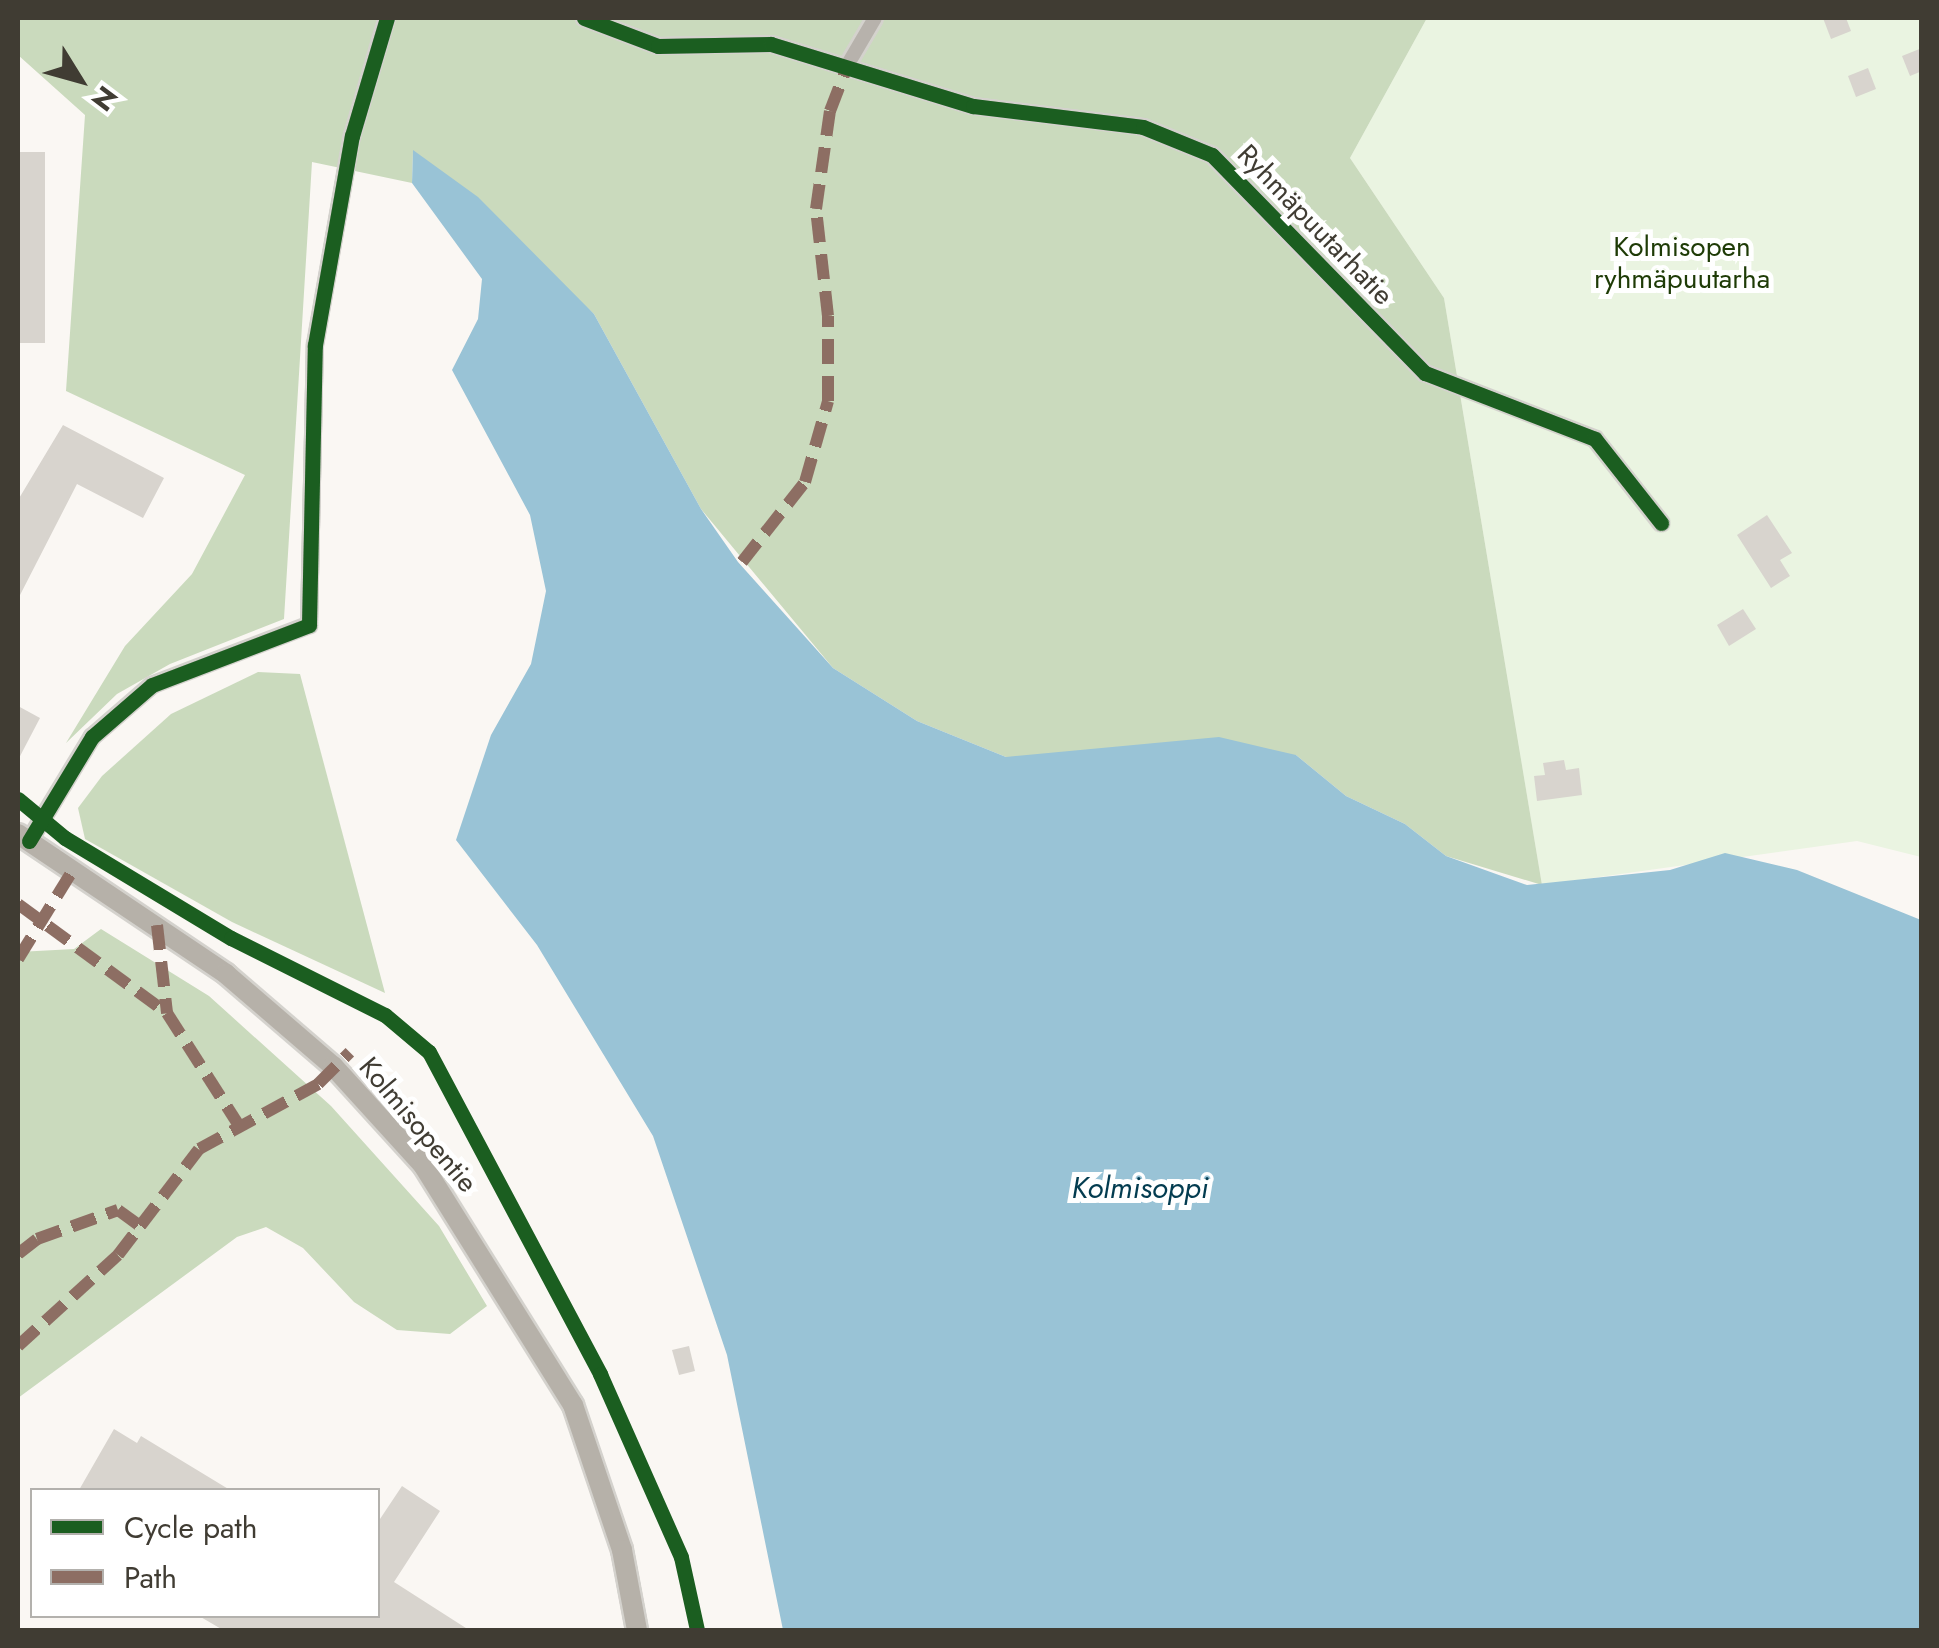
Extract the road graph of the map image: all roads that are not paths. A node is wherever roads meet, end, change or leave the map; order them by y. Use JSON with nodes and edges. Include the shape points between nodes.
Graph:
{"nodes":[{"id":1,"x":388,"y":18,"type":"edge"},
{"id":2,"x":584,"y":18,"type":"edge"},
{"id":3,"x":875,"y":18,"type":"edge"},
{"id":4,"x":848,"y":64,"type":"junction"},
{"id":5,"x":1661,"y":522,"type":"dead end"},
{"id":6,"x":23,"y":837,"type":"edge"},
{"id":7,"x":637,"y":1630,"type":"edge"}],
"edges":[{"from":1,"to":6,"type":"street","via":[[352,136],[316,345],[309,625],[152,685],[92,736]]},
{"from":2,"to":4,"type":"street","name":"Ryhmäpuutarhatie","via":[[658,46],[771,44]]},
{"from":3,"to":4,"type":"street"},
{"from":4,"to":5,"type":"street","name":"Ryhmäpuutarhatie","via":[[974,106],[1142,127],[1212,155],[1425,373],[1594,439]]},
{"from":6,"to":7,"type":"main road","name":"Kolmisopentie","via":[[226,974],[334,1066],[423,1165],[573,1405],[622,1550]]}]}
